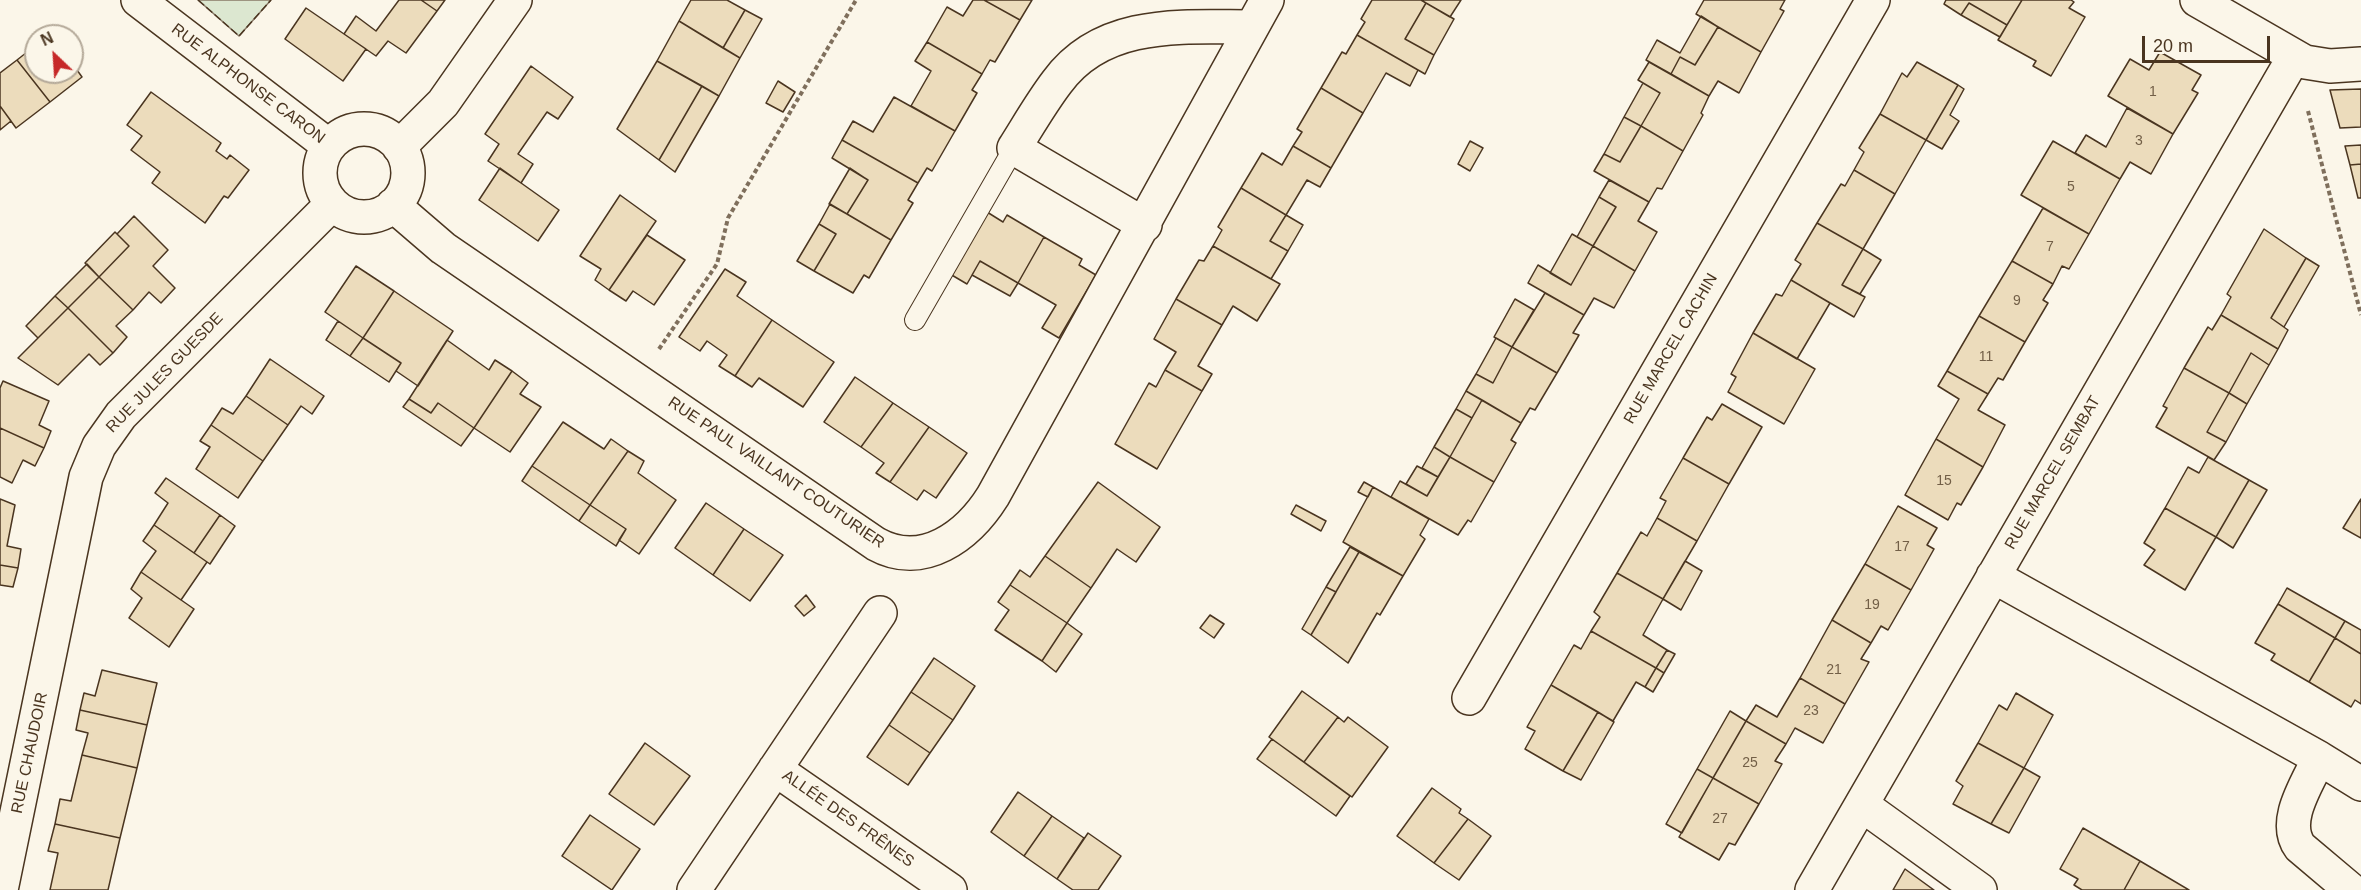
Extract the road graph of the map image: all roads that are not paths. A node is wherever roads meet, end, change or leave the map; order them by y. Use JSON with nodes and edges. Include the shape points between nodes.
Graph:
{"nodes":[{"id":1,"x":138,"y":0,"type":"edge"},
{"id":2,"x":515,"y":0,"type":"edge"},
{"id":3,"x":1873,"y":0,"type":"edge"},
{"id":4,"x":2197,"y":0,"type":"edge"},
{"id":5,"x":1259,"y":14,"type":"edge"},
{"id":6,"x":2294,"y":57,"type":"junction"},
{"id":7,"x":2361,"y":64,"type":"edge"},
{"id":8,"x":329,"y":146,"type":"junction"},
{"id":9,"x":399,"y":147,"type":"junction"},
{"id":10,"x":1014,"y":148,"type":"junction"},
{"id":11,"x":332,"y":204,"type":"junction"},
{"id":12,"x":393,"y":205,"type":"junction"},
{"id":13,"x":1145,"y":225,"type":"junction"},
{"id":14,"x":915,"y":320,"type":"dead end"},
{"id":15,"x":1993,"y":576,"type":"junction"},
{"id":16,"x":880,"y":614,"type":"dead end"},
{"id":17,"x":52,"y":651,"type":"joint"},
{"id":18,"x":1469,"y":698,"type":"dead end"},
{"id":19,"x":2319,"y":758,"type":"junction"},
{"id":20,"x":775,"y":769,"type":"junction"},
{"id":21,"x":2361,"y":784,"type":"edge"},
{"id":22,"x":1862,"y":805,"type":"junction"},
{"id":23,"x":1,"y":890,"type":"edge"},
{"id":24,"x":694,"y":890,"type":"edge"},
{"id":25,"x":950,"y":890,"type":"edge"},
{"id":26,"x":1812,"y":890,"type":"edge"},
{"id":27,"x":1980,"y":890,"type":"edge"},
{"id":28,"x":2350,"y":890,"type":"edge"}],
"edges":[{"from":1,"to":8,"type":"street","name":"RUE ALPHONSE CARON"},
{"from":2,"to":9,"type":"street","via":[[442,103]]},
{"from":3,"to":18,"type":"street","name":"RUE MARCEL CACHIN"},
{"from":4,"to":6,"type":"street"},
{"from":5,"to":10,"type":"street","name":"RUE PAUL VAILLANT COUTURIER","via":[[1145,29],[1106,42],[1058,81]]},
{"from":5,"to":13,"type":"street","name":"RUE PAUL VAILLANT COUTURIER"},
{"from":6,"to":7,"type":"street","via":[[2318,65]]},
{"from":6,"to":15,"type":"street","name":"RUE MARCEL SEMBAT"},
{"from":8,"to":9,"type":"street","via":[[343,134],[368,129],[385,135]]},
{"from":8,"to":11,"type":"street","via":[[321,161],[320,178]]},
{"from":9,"to":12,"type":"street","via":[[408,178],[402,196]]},
{"from":10,"to":13,"type":"street"},
{"from":10,"to":14,"type":"lane"},
{"from":11,"to":12,"type":"street","via":[[347,214],[366,218]]},
{"from":11,"to":17,"type":"street","name":"RUE JULES GUESDE","via":[[107,431],[86,477]]},
{"from":12,"to":13,"type":"street","name":"RUE PAUL VAILLANT COUTURIER","via":[[443,248],[876,544],[900,553],[926,551],[959,536],[983,512]]},
{"from":15,"to":19,"type":"street"},
{"from":15,"to":22,"type":"street","name":"RUE MARCEL SEMBAT"},
{"from":16,"to":20,"type":"street"},
{"from":17,"to":23,"type":"street","name":"RUE CHAUDOIR"},
{"from":19,"to":21,"type":"street"},
{"from":19,"to":28,"type":"street","via":[[2292,821],[2294,838]]},
{"from":20,"to":24,"type":"street"},
{"from":20,"to":25,"type":"street","name":"ALLÉE DES FRÊNES"},
{"from":22,"to":26,"type":"street","name":"RUE MARCEL SEMBAT"},
{"from":22,"to":27,"type":"street"}]}
